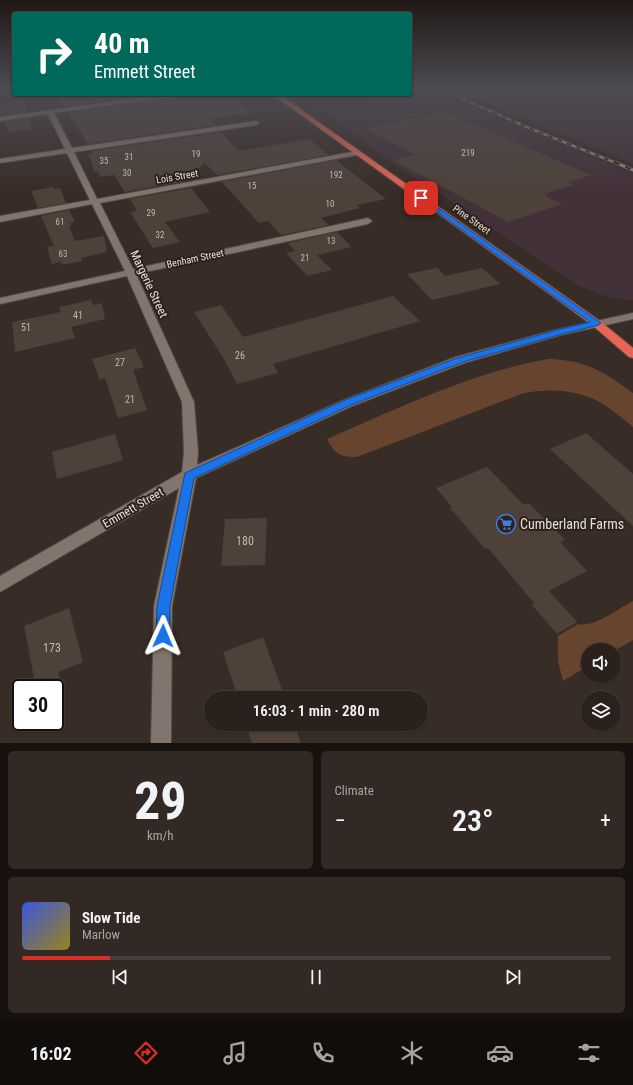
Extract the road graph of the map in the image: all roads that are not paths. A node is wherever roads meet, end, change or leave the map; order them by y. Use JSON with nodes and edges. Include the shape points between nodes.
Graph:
{"nodes":[{"id":1,"x":56,"y":123,"type":"edge"},
{"id":2,"x":256,"y":123,"type":"dead end"},
{"id":3,"x":315,"y":123,"type":"edge"},
{"id":4,"x":70,"y":150,"type":"junction"},
{"id":5,"x":357,"y":153,"type":"junction"},
{"id":6,"x":0,"y":161,"type":"edge"},
{"id":7,"x":95,"y":202,"type":"junction"},
{"id":8,"x":0,"y":219,"type":"edge"},
{"id":9,"x":368,"y":221,"type":"dead end"},
{"id":10,"x":130,"y":272,"type":"junction"},
{"id":11,"x":0,"y":301,"type":"edge"},
{"id":12,"x":633,"y":316,"type":"edge"},
{"id":13,"x":596,"y":323,"type":"junction"},
{"id":14,"x":633,"y":354,"type":"edge"},
{"id":15,"x":189,"y":475,"type":"junction"},
{"id":16,"x":0,"y":585,"type":"edge"},
{"id":17,"x":161,"y":743,"type":"edge"}],
"edges":[{"from":1,"to":4,"type":"street","name":"Margerie Street"},
{"from":2,"to":4,"type":"street"},
{"from":3,"to":5,"type":"highway","name":"Pine Street"},
{"from":4,"to":6,"type":"street"},
{"from":4,"to":7,"type":"street","name":"Margerie Street"},
{"from":5,"to":7,"type":"street","name":"Lois Street"},
{"from":5,"to":13,"type":"highway","name":"Pine Street"},
{"from":7,"to":8,"type":"street","name":"Lois Street"},
{"from":7,"to":10,"type":"street","name":"Margerie Street"},
{"from":9,"to":10,"type":"street","name":"Benham Street"},
{"from":10,"to":11,"type":"street","name":"Benham Street"},
{"from":10,"to":15,"type":"street","name":"Margerie Street","via":[[188,402],[191,452]]},
{"from":12,"to":13,"type":"street","name":"Emmett Street"},
{"from":13,"to":14,"type":"highway","name":"Pine Street"},
{"from":13,"to":15,"type":"street","name":"Emmett Street","via":[[460,360],[348,403]]},
{"from":15,"to":16,"type":"street","name":"Emmett Street"},
{"from":15,"to":17,"type":"street","name":"Margerie Street","via":[[163,606]]}]}
